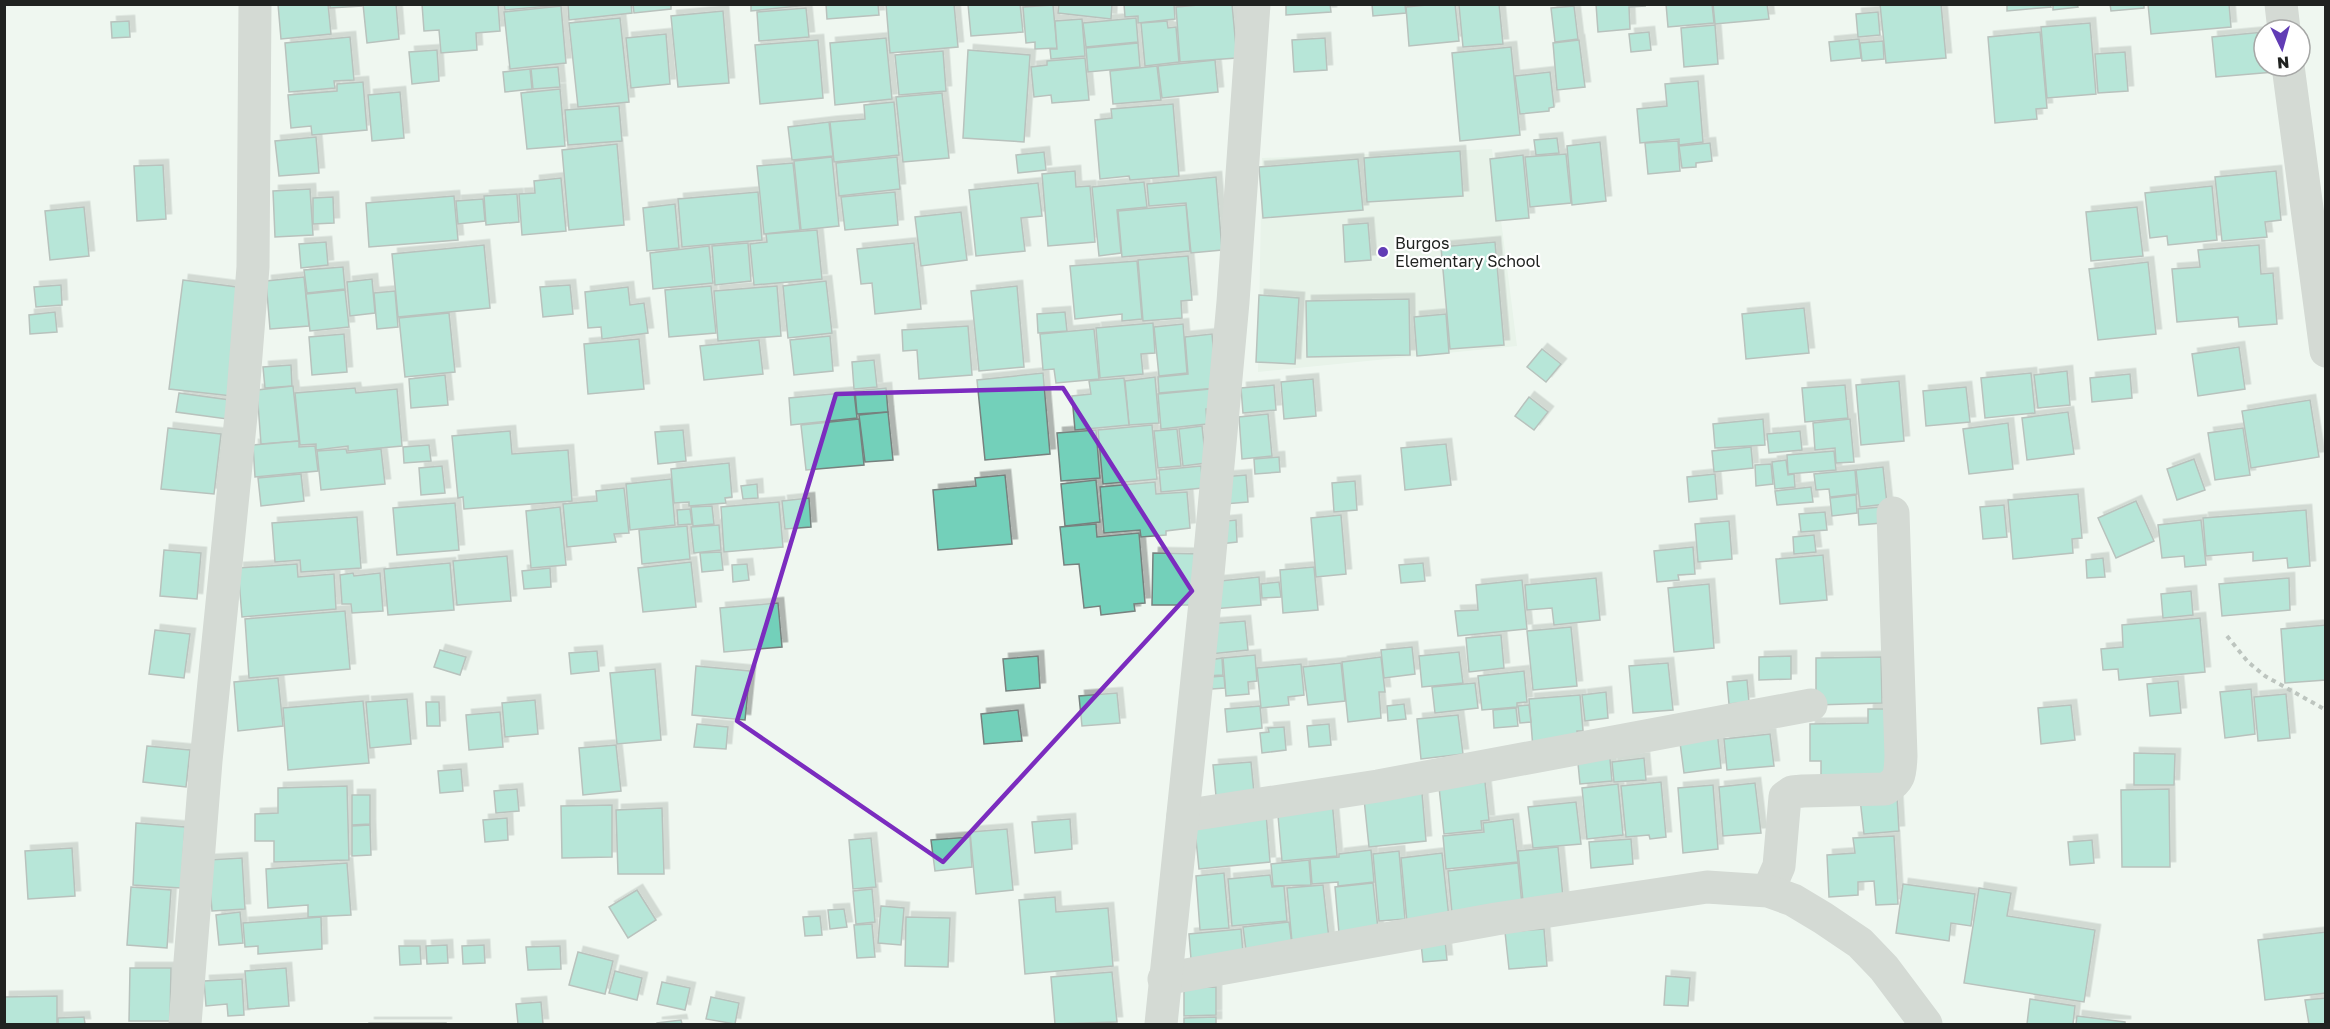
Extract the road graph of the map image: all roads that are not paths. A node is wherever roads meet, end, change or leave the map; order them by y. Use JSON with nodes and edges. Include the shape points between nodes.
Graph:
{"nodes":[{"id":1,"x":255,"y":4,"type":"edge"},
{"id":2,"x":1254,"y":4,"type":"edge"},
{"id":3,"x":2290,"y":78,"type":"edge"},
{"id":4,"x":2325,"y":351,"type":"edge"},
{"id":5,"x":1893,"y":513,"type":"dead end"},
{"id":6,"x":1811,"y":705,"type":"dead end"},
{"id":7,"x":1182,"y":816,"type":"junction"},
{"id":8,"x":1768,"y":891,"type":"junction"},
{"id":9,"x":1164,"y":979,"type":"junction"},
{"id":10,"x":185,"y":1024,"type":"edge"},
{"id":11,"x":1161,"y":1024,"type":"edge"},
{"id":12,"x":1926,"y":1024,"type":"edge"}],
"edges":[{"from":1,"to":10,"type":"street","via":[[252,278]]},
{"from":2,"to":7,"type":"street","via":[[1233,302]]},
{"from":3,"to":4,"type":"street"},
{"from":5,"to":8,"type":"street","via":[[1900,772],[1895,783],[1885,789],[1803,791],[1785,797],[1779,866]]},
{"from":6,"to":7,"type":"street","via":[[1378,786]]},
{"from":7,"to":9,"type":"street"},
{"from":8,"to":9,"type":"street","via":[[1707,887],[1496,919]]},
{"from":8,"to":12,"type":"street","via":[[1793,900],[1860,943],[1890,975]]},
{"from":9,"to":11,"type":"street"}]}
